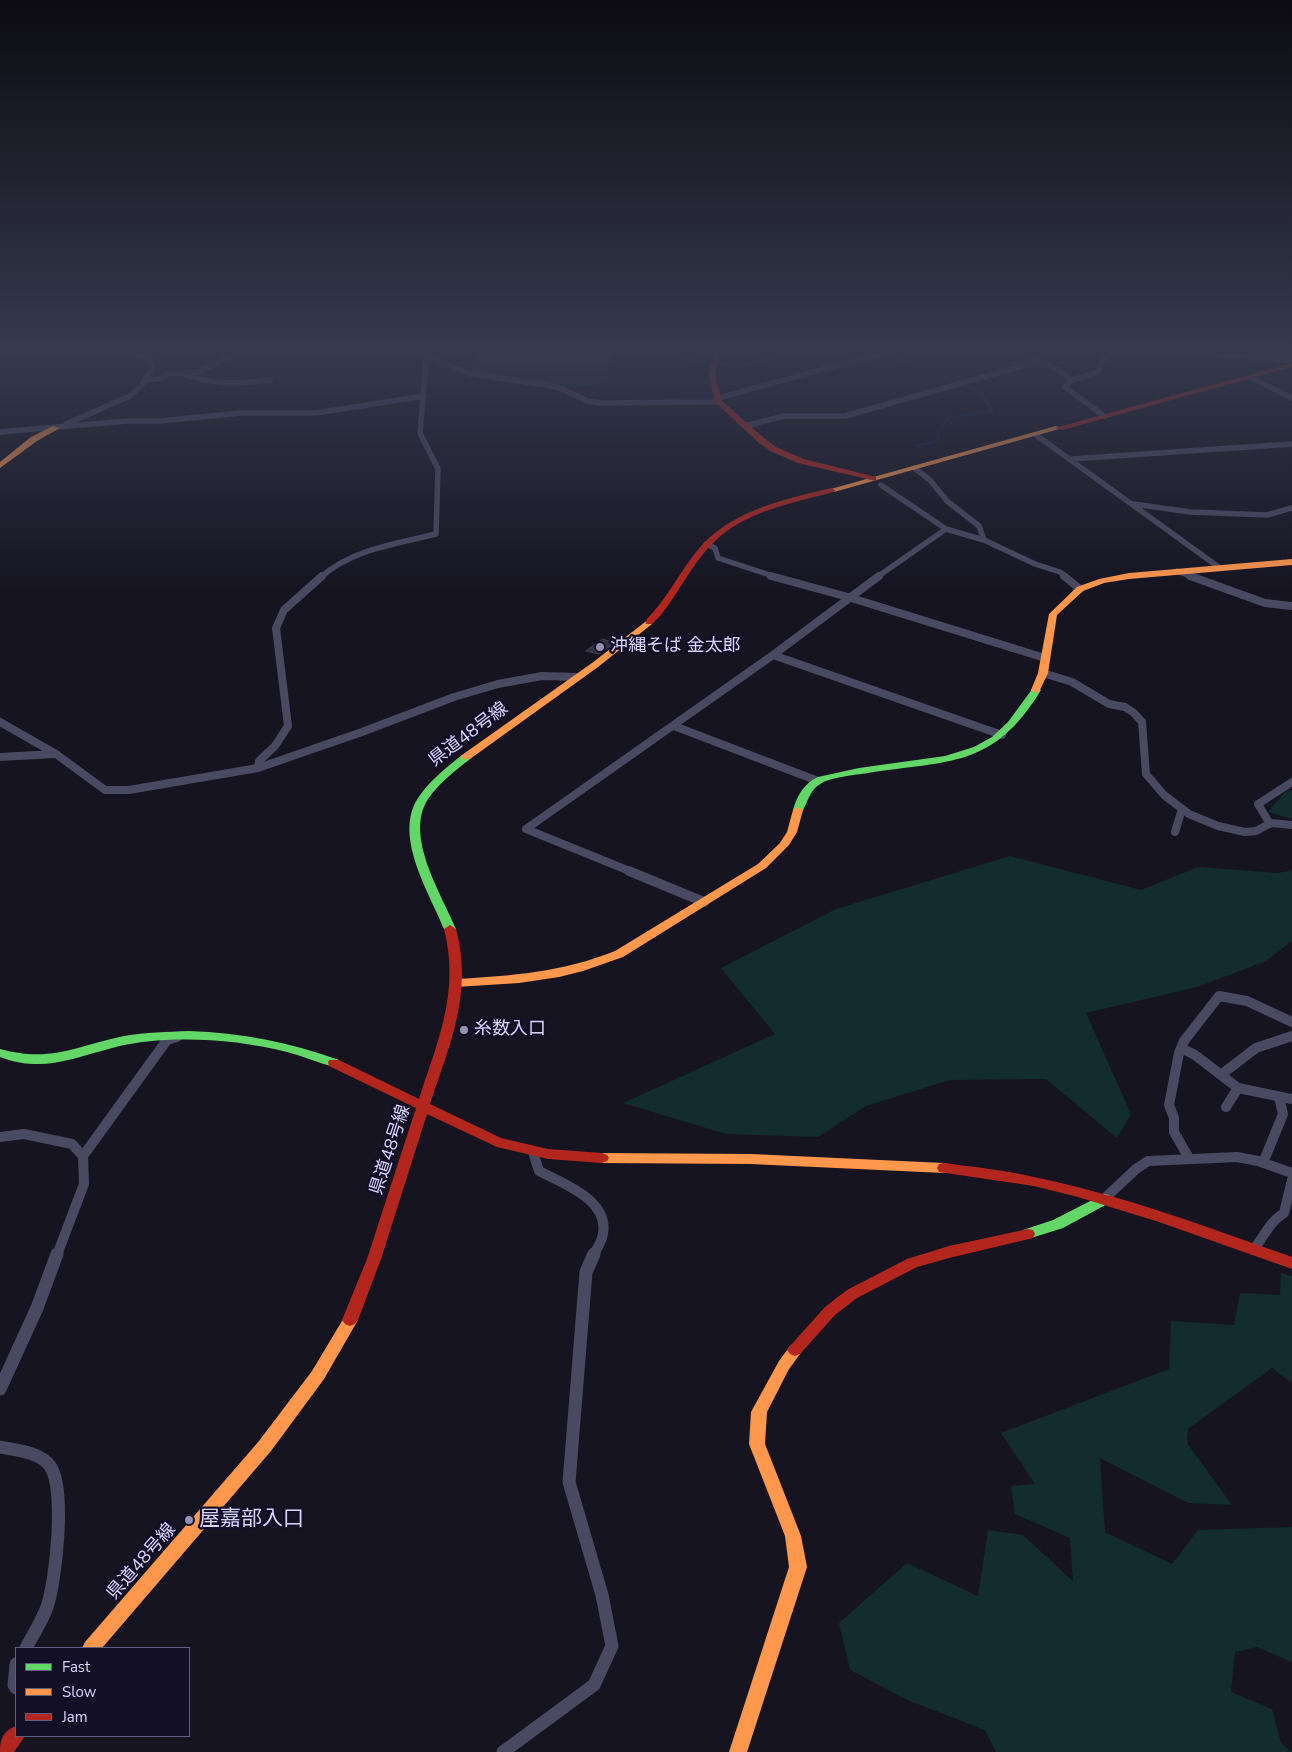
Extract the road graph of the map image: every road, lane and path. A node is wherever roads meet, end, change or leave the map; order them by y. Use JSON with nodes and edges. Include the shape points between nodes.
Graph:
{"nodes":[{"id":1,"x":17,"y":431,"type":"edge"},
{"id":2,"x":50,"y":431,"type":"edge"},
{"id":3,"x":420,"y":431,"type":"edge"},
{"id":4,"x":751,"y":431,"type":"edge"},
{"id":5,"x":1051,"y":431,"type":"edge"},
{"id":6,"x":0,"y":432,"type":"edge"},
{"id":7,"x":1036,"y":435,"type":"junction"},
{"id":8,"x":1292,"y":444,"type":"edge"},
{"id":9,"x":1071,"y":459,"type":"junction"},
{"id":10,"x":0,"y":466,"type":"edge"},
{"id":11,"x":914,"y":468,"type":"junction"},
{"id":12,"x":877,"y":482,"type":"junction"},
{"id":13,"x":1133,"y":504,"type":"junction"},
{"id":14,"x":1292,"y":508,"type":"edge"},
{"id":15,"x":946,"y":528,"type":"junction"},
{"id":16,"x":984,"y":540,"type":"junction"},
{"id":17,"x":706,"y":544,"type":"junction"},
{"id":18,"x":1292,"y":562,"type":"edge"},
{"id":19,"x":1220,"y":568,"type":"junction"},
{"id":20,"x":1177,"y":571,"type":"junction"},
{"id":21,"x":1080,"y":589,"type":"junction"},
{"id":22,"x":848,"y":597,"type":"junction"},
{"id":23,"x":1292,"y":606,"type":"edge"},
{"id":24,"x":773,"y":655,"type":"junction"},
{"id":25,"x":1045,"y":658,"type":"junction"},
{"id":26,"x":1043,"y":673,"type":"junction"},
{"id":27,"x":576,"y":677,"type":"junction"},
{"id":28,"x":0,"y":722,"type":"edge"},
{"id":29,"x":674,"y":726,"type":"junction"},
{"id":30,"x":1002,"y":735,"type":"junction"},
{"id":31,"x":56,"y":754,"type":"junction"},
{"id":32,"x":0,"y":757,"type":"edge"},
{"id":33,"x":258,"y":768,"type":"junction"},
{"id":34,"x":818,"y":781,"type":"junction"},
{"id":35,"x":1292,"y":782,"type":"edge"},
{"id":36,"x":1182,"y":809,"type":"junction"},
{"id":37,"x":1270,"y":824,"type":"junction"},
{"id":38,"x":1292,"y":825,"type":"edge"},
{"id":39,"x":1175,"y":832,"type":"dead end"},
{"id":40,"x":704,"y":902,"type":"junction"},
{"id":41,"x":456,"y":983,"type":"junction"},
{"id":42,"x":1292,"y":1022,"type":"edge"},
{"id":43,"x":180,"y":1036,"type":"junction"},
{"id":44,"x":1292,"y":1036,"type":"edge"},
{"id":45,"x":1181,"y":1048,"type":"junction"},
{"id":46,"x":0,"y":1053,"type":"edge"},
{"id":47,"x":1222,"y":1074,"type":"junction"},
{"id":48,"x":1238,"y":1088,"type":"junction"},
{"id":49,"x":1279,"y":1097,"type":"junction"},
{"id":50,"x":1292,"y":1099,"type":"edge"},
{"id":51,"x":424,"y":1106,"type":"junction"},
{"id":52,"x":1226,"y":1107,"type":"dead end"},
{"id":53,"x":0,"y":1137,"type":"edge"},
{"id":54,"x":533,"y":1152,"type":"junction"},
{"id":55,"x":83,"y":1156,"type":"junction"},
{"id":56,"x":1189,"y":1158,"type":"junction"},
{"id":57,"x":1263,"y":1163,"type":"junction"},
{"id":58,"x":1292,"y":1173,"type":"edge"},
{"id":59,"x":1292,"y":1180,"type":"edge"},
{"id":60,"x":1104,"y":1199,"type":"junction"},
{"id":61,"x":1253,"y":1250,"type":"junction"},
{"id":62,"x":1292,"y":1263,"type":"edge"},
{"id":63,"x":0,"y":1389,"type":"edge"},
{"id":64,"x":0,"y":1447,"type":"edge"},
{"id":65,"x":27,"y":1647,"type":"edge"},
{"id":66,"x":92,"y":1647,"type":"edge"},
{"id":67,"x":15,"y":1736,"type":"edge"},
{"id":68,"x":2,"y":1752,"type":"edge"},
{"id":69,"x":503,"y":1752,"type":"edge"},
{"id":70,"x":738,"y":1752,"type":"edge"}],
"edges":[{"from":1,"to":6,"type":"street"},
{"from":2,"to":10,"type":"street","via":[[34,439]]},
{"from":3,"to":33,"type":"street","via":[[438,469],[436,534],[349,557],[334,565],[284,610],[276,628],[288,726],[275,746],[259,761]]},
{"from":4,"to":12,"type":"street","via":[[784,455]]},
{"from":5,"to":7,"type":"street","name":"県道48号線"},
{"from":7,"to":9,"type":"street"},
{"from":7,"to":11,"type":"street","name":"県道48号線"},
{"from":8,"to":9,"type":"street"},
{"from":9,"to":13,"type":"street"},
{"from":11,"to":12,"type":"street","name":"県道48号線"},
{"from":11,"to":16,"type":"street","via":[[930,480],[947,501],[979,526]]},
{"from":12,"to":15,"type":"street"},
{"from":12,"to":17,"type":"street","name":"県道48号線","via":[[756,513],[721,531]]},
{"from":13,"to":14,"type":"street","via":[[1190,512],[1267,515]]},
{"from":13,"to":19,"type":"street"},
{"from":15,"to":16,"type":"street"},
{"from":15,"to":22,"type":"street"},
{"from":16,"to":21,"type":"street","via":[[1060,572]]},
{"from":17,"to":22,"type":"street","via":[[715,548],[718,558],[750,570]]},
{"from":17,"to":27,"type":"street","name":"県道48号線","via":[[652,620]]},
{"from":18,"to":19,"type":"street"},
{"from":19,"to":20,"type":"street"},
{"from":20,"to":21,"type":"street","via":[[1116,578]]},
{"from":20,"to":23,"type":"street","via":[[1265,603]]},
{"from":21,"to":25,"type":"street","via":[[1053,614]]},
{"from":22,"to":24,"type":"street"},
{"from":22,"to":25,"type":"street"},
{"from":24,"to":29,"type":"street"},
{"from":24,"to":30,"type":"street"},
{"from":25,"to":26,"type":"street"},
{"from":26,"to":30,"type":"street","via":[[1035,692]]},
{"from":26,"to":36,"type":"street","via":[[1072,682],[1109,704],[1125,707],[1134,713],[1142,722],[1146,774],[1158,790]]},
{"from":27,"to":33,"type":"street","via":[[542,676],[454,697]]},
{"from":27,"to":41,"type":"street","name":"県道48号線","via":[[451,768],[426,794],[417,810],[412,835],[452,936]]},
{"from":28,"to":31,"type":"street"},
{"from":29,"to":34,"type":"street"},
{"from":29,"to":40,"type":"street","via":[[526,828]]},
{"from":30,"to":34,"type":"street","via":[[979,749],[950,758],[855,771]]},
{"from":31,"to":32,"type":"street"},
{"from":31,"to":33,"type":"street","via":[[105,790],[129,790]]},
{"from":34,"to":40,"type":"street","via":[[801,799],[792,832],[776,854]]},
{"from":35,"to":37,"type":"street","via":[[1258,804]]},
{"from":36,"to":37,"type":"street","via":[[1206,823],[1229,830],[1260,831]]},
{"from":36,"to":39,"type":"street"},
{"from":37,"to":38,"type":"street"},
{"from":40,"to":41,"type":"street","via":[[619,954],[587,968],[560,976]]},
{"from":41,"to":51,"type":"street","name":"県道48号線","via":[[452,1017]]},
{"from":42,"to":45,"type":"street","via":[[1232,996],[1219,996]]},
{"from":43,"to":46,"type":"street","via":[[127,1039],[38,1061],[9,1058]]},
{"from":43,"to":51,"type":"street","via":[[218,1036],[312,1055]]},
{"from":43,"to":55,"type":"street","via":[[167,1040]]},
{"from":44,"to":47,"type":"street","via":[[1256,1048]]},
{"from":45,"to":47,"type":"street"},
{"from":45,"to":56,"type":"street","via":[[1169,1105],[1174,1118],[1174,1132]]},
{"from":47,"to":48,"type":"street"},
{"from":48,"to":49,"type":"street"},
{"from":48,"to":52,"type":"street"},
{"from":49,"to":50,"type":"street"},
{"from":49,"to":57,"type":"street","via":[[1283,1114]]},
{"from":51,"to":54,"type":"street","via":[[482,1136]]},
{"from":51,"to":66,"type":"street","name":"県道48号線","via":[[361,1295],[328,1359],[265,1446]]},
{"from":53,"to":55,"type":"street","via":[[24,1134],[72,1144]]},
{"from":54,"to":60,"type":"street","via":[[576,1157],[720,1159],[957,1169],[1037,1180]]},
{"from":54,"to":69,"type":"street","via":[[539,1171],[593,1202],[603,1228],[586,1272],[568,1482],[602,1595],[612,1646],[594,1685]]},
{"from":55,"to":63,"type":"street","via":[[84,1184],[37,1308]]},
{"from":56,"to":57,"type":"street","via":[[1237,1157]]},
{"from":56,"to":60,"type":"street","via":[[1148,1161],[1138,1165],[1116,1192]]},
{"from":57,"to":58,"type":"street"},
{"from":59,"to":61,"type":"street","via":[[1284,1214],[1272,1222]]},
{"from":60,"to":61,"type":"street"},
{"from":60,"to":70,"type":"street","via":[[1042,1231],[912,1263],[872,1282],[830,1311],[784,1365],[759,1412],[757,1444],[793,1536],[798,1567]]},
{"from":61,"to":62,"type":"street"},
{"from":64,"to":65,"type":"street","via":[[37,1458],[50,1466],[55,1476],[57,1557],[47,1608]]},
{"from":67,"to":68,"type":"street"}]}
